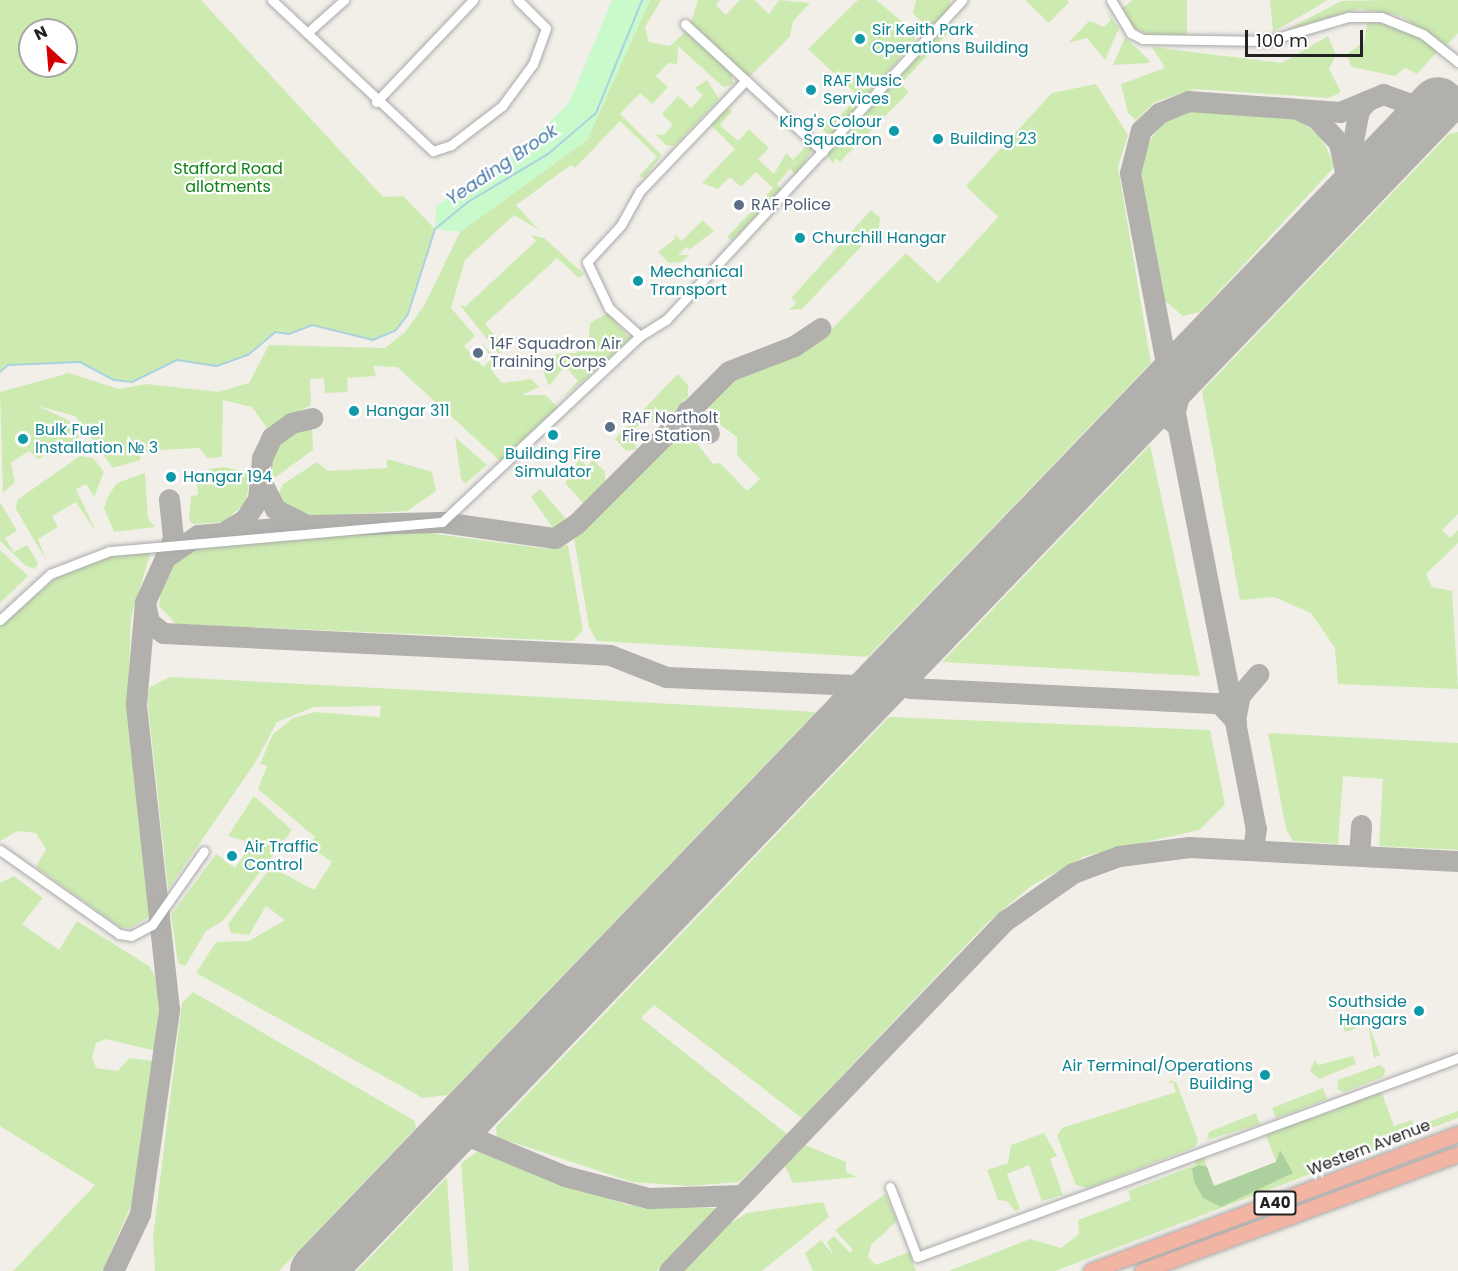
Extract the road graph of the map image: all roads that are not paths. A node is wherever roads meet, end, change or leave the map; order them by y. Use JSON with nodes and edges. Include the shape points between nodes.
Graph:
{"nodes":[{"id":1,"x":272,"y":0,"type":"edge"},
{"id":2,"x":344,"y":0,"type":"edge"},
{"id":3,"x":473,"y":0,"type":"edge"},
{"id":4,"x":518,"y":0,"type":"edge"},
{"id":5,"x":962,"y":0,"type":"edge"},
{"id":6,"x":1111,"y":0,"type":"edge"},
{"id":7,"x":685,"y":24,"type":"dead end"},
{"id":8,"x":307,"y":33,"type":"junction"},
{"id":9,"x":1458,"y":63,"type":"edge"},
{"id":10,"x":746,"y":80,"type":"junction"},
{"id":11,"x":376,"y":102,"type":"junction"},
{"id":12,"x":823,"y":152,"type":"junction"},
{"id":13,"x":640,"y":336,"type":"junction"},
{"id":14,"x":0,"y":620,"type":"edge"},
{"id":15,"x":0,"y":850,"type":"edge"},
{"id":16,"x":204,"y":851,"type":"dead end"},
{"id":17,"x":1458,"y":1058,"type":"edge"},
{"id":18,"x":1458,"y":1134,"type":"edge"},
{"id":19,"x":1458,"y":1154,"type":"edge"},
{"id":20,"x":890,"y":1187,"type":"dead end"},
{"id":21,"x":1091,"y":1271,"type":"edge"},
{"id":22,"x":1142,"y":1271,"type":"edge"}],
"edges":[{"from":1,"to":8,"type":"street"},
{"from":2,"to":8,"type":"street"},
{"from":3,"to":11,"type":"street"},
{"from":4,"to":11,"type":"street","via":[[546,28],[542,44],[514,93],[469,133],[433,151]]},
{"from":5,"to":12,"type":"street"},
{"from":6,"to":9,"type":"street","via":[[1131,33],[1153,40],[1279,40],[1348,17],[1404,22]]},
{"from":7,"to":10,"type":"street"},
{"from":8,"to":11,"type":"street"},
{"from":10,"to":12,"type":"street"},
{"from":10,"to":13,"type":"street","via":[[640,191],[625,219],[587,262],[609,308]]},
{"from":12,"to":13,"type":"street","via":[[666,320]]},
{"from":13,"to":14,"type":"street","via":[[440,524],[110,550],[50,574]]},
{"from":15,"to":16,"type":"street","via":[[119,934],[131,936],[152,925]]},
{"from":17,"to":20,"type":"street","via":[[917,1257]]},
{"from":18,"to":21,"type":"highway","name":"Western Avenue","number":"A40"},
{"from":19,"to":22,"type":"highway","number":"A40"}]}
